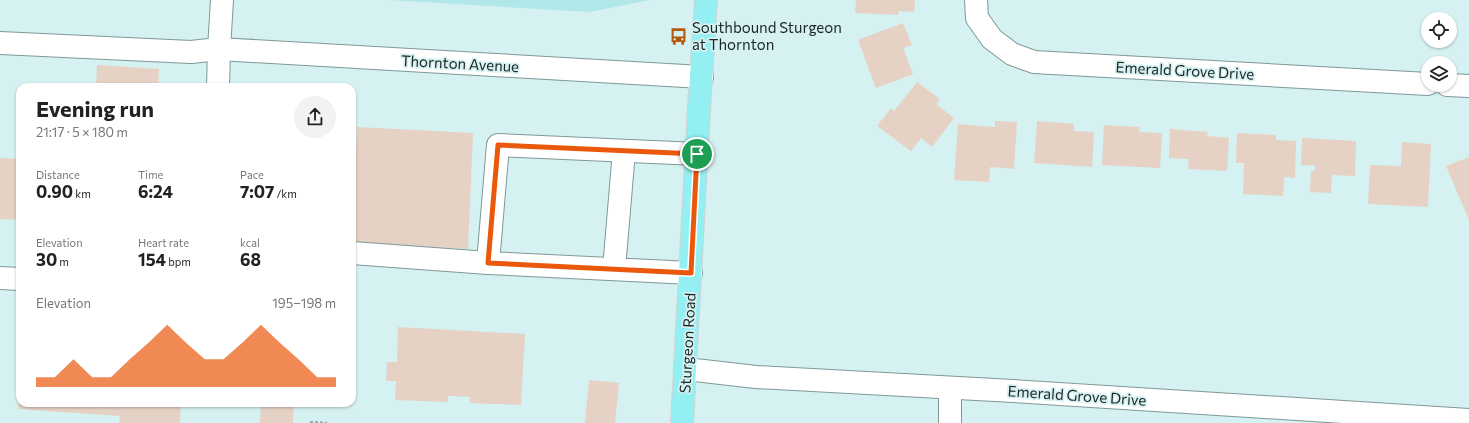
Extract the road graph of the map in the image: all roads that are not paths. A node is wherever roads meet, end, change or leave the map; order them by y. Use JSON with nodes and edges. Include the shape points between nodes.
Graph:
{"nodes":[{"id":1,"x":222,"y":0,"type":"edge"},
{"id":2,"x":706,"y":0,"type":"edge"},
{"id":3,"x":976,"y":0,"type":"edge"},
{"id":4,"x":0,"y":42,"type":"edge"},
{"id":5,"x":219,"y":49,"type":"junction"},
{"id":6,"x":702,"y":77,"type":"junction"},
{"id":7,"x":218,"y":83,"type":"edge"},
{"id":8,"x":1421,"y":84,"type":"edge"},
{"id":9,"x":1457,"y":85,"type":"edge"},
{"id":10,"x":1469,"y":86,"type":"edge"},
{"id":11,"x":624,"y":151,"type":"junction"},
{"id":12,"x":697,"y":154,"type":"junction"},
{"id":13,"x":356,"y":253,"type":"edge"},
{"id":14,"x":488,"y":263,"type":"junction"},
{"id":15,"x":614,"y":269,"type":"junction"},
{"id":16,"x":691,"y":273,"type":"junction"},
{"id":17,"x":0,"y":278,"type":"edge"},
{"id":18,"x":16,"y":279,"type":"edge"},
{"id":19,"x":686,"y":369,"type":"junction"},
{"id":20,"x":950,"y":388,"type":"junction"},
{"id":21,"x":1469,"y":420,"type":"edge"},
{"id":22,"x":682,"y":423,"type":"edge"},
{"id":23,"x":950,"y":423,"type":"edge"}],
"edges":[{"from":1,"to":5,"type":"street"},
{"from":2,"to":6,"type":"main road","name":"Sturgeon Road"},
{"from":3,"to":8,"type":"street","name":"Emerald Grove Drive","via":[[977,18],[992,39],[1012,54],[1034,62]]},
{"from":4,"to":5,"type":"street","name":"Thornton Avenue","via":[[191,52]]},
{"from":5,"to":6,"type":"street","name":"Thornton Avenue"},
{"from":5,"to":7,"type":"street"},
{"from":6,"to":12,"type":"main road","name":"Sturgeon Road"},
{"from":9,"to":10,"type":"street"},
{"from":11,"to":12,"type":"street"},
{"from":11,"to":14,"type":"street","via":[[498,145]]},
{"from":11,"to":15,"type":"street"},
{"from":12,"to":16,"type":"main road","name":"Sturgeon Road"},
{"from":13,"to":14,"type":"street"},
{"from":14,"to":15,"type":"street"},
{"from":15,"to":16,"type":"street"},
{"from":16,"to":19,"type":"main road","name":"Sturgeon Road"},
{"from":17,"to":18,"type":"street"},
{"from":19,"to":20,"type":"street","name":"Emerald Grove Drive","via":[[756,377]]},
{"from":19,"to":22,"type":"main road","name":"Sturgeon Road"},
{"from":20,"to":21,"type":"street","name":"Emerald Grove Drive"},
{"from":20,"to":23,"type":"street"}]}
